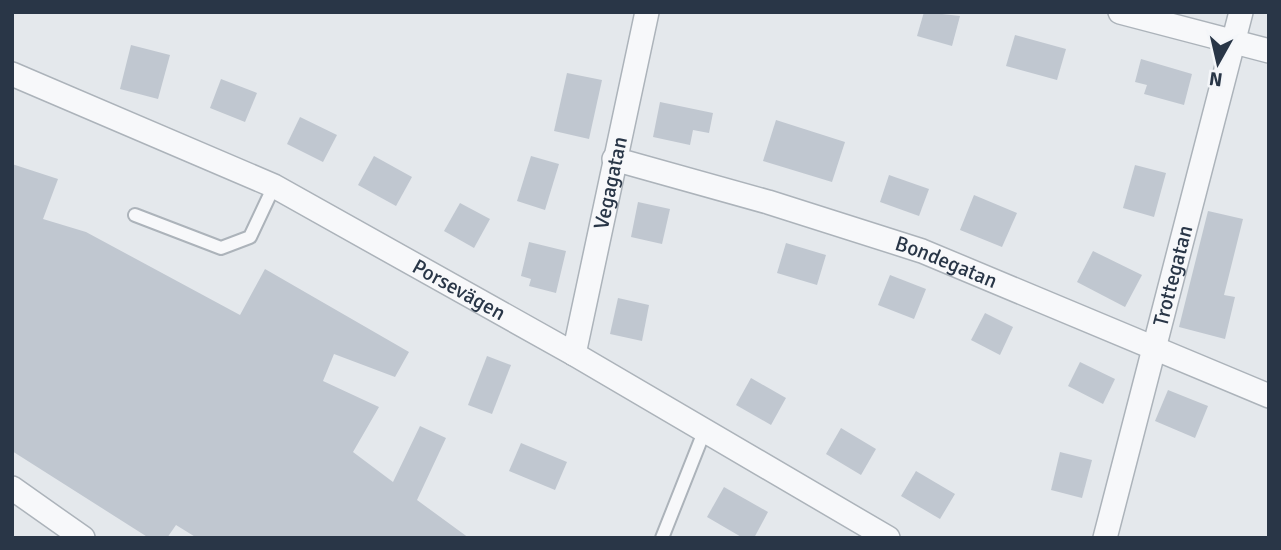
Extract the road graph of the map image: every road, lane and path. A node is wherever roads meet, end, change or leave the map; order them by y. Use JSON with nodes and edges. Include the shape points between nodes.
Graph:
{"nodes":[{"id":1,"x":647,"y":12,"type":"edge"},
{"id":2,"x":1120,"y":12,"type":"edge"},
{"id":3,"x":1241,"y":12,"type":"edge"},
{"id":4,"x":1233,"y":40,"type":"junction"},
{"id":5,"x":1269,"y":51,"type":"edge"},
{"id":6,"x":12,"y":74,"type":"edge"},
{"id":7,"x":614,"y":159,"type":"junction"},
{"id":8,"x":274,"y":186,"type":"junction"},
{"id":9,"x":135,"y":215,"type":"dead end"},
{"id":10,"x":1152,"y":349,"type":"junction"},
{"id":11,"x":574,"y":354,"type":"junction"},
{"id":12,"x":1269,"y":396,"type":"edge"},
{"id":13,"x":704,"y":432,"type":"junction"},
{"id":14,"x":12,"y":488,"type":"edge"},
{"id":15,"x":83,"y":538,"type":"edge"},
{"id":16,"x":662,"y":538,"type":"edge"},
{"id":17,"x":888,"y":538,"type":"edge"},
{"id":18,"x":1105,"y":538,"type":"edge"}],
"edges":[{"from":1,"to":7,"type":"street","name":"Vegagatan"},
{"from":2,"to":4,"type":"street"},
{"from":3,"to":4,"type":"street","name":"Trottegatan"},
{"from":4,"to":5,"type":"street"},
{"from":4,"to":10,"type":"street","name":"Trottegatan"},
{"from":6,"to":8,"type":"street","name":"Porsevägen"},
{"from":7,"to":10,"type":"street","name":"Bondegatan","via":[[922,251]]},
{"from":7,"to":11,"type":"street","name":"Vegagatan"},
{"from":8,"to":9,"type":"lane","via":[[250,237],[220,248]]},
{"from":8,"to":11,"type":"street","name":"Porsevägen"},
{"from":10,"to":12,"type":"street","name":"Bondegatan"},
{"from":10,"to":18,"type":"street","name":"Trottegatan"},
{"from":11,"to":13,"type":"street","name":"Porsevägen"},
{"from":13,"to":16,"type":"lane"},
{"from":13,"to":17,"type":"street","name":"Porsevägen"},
{"from":14,"to":15,"type":"street"}]}
